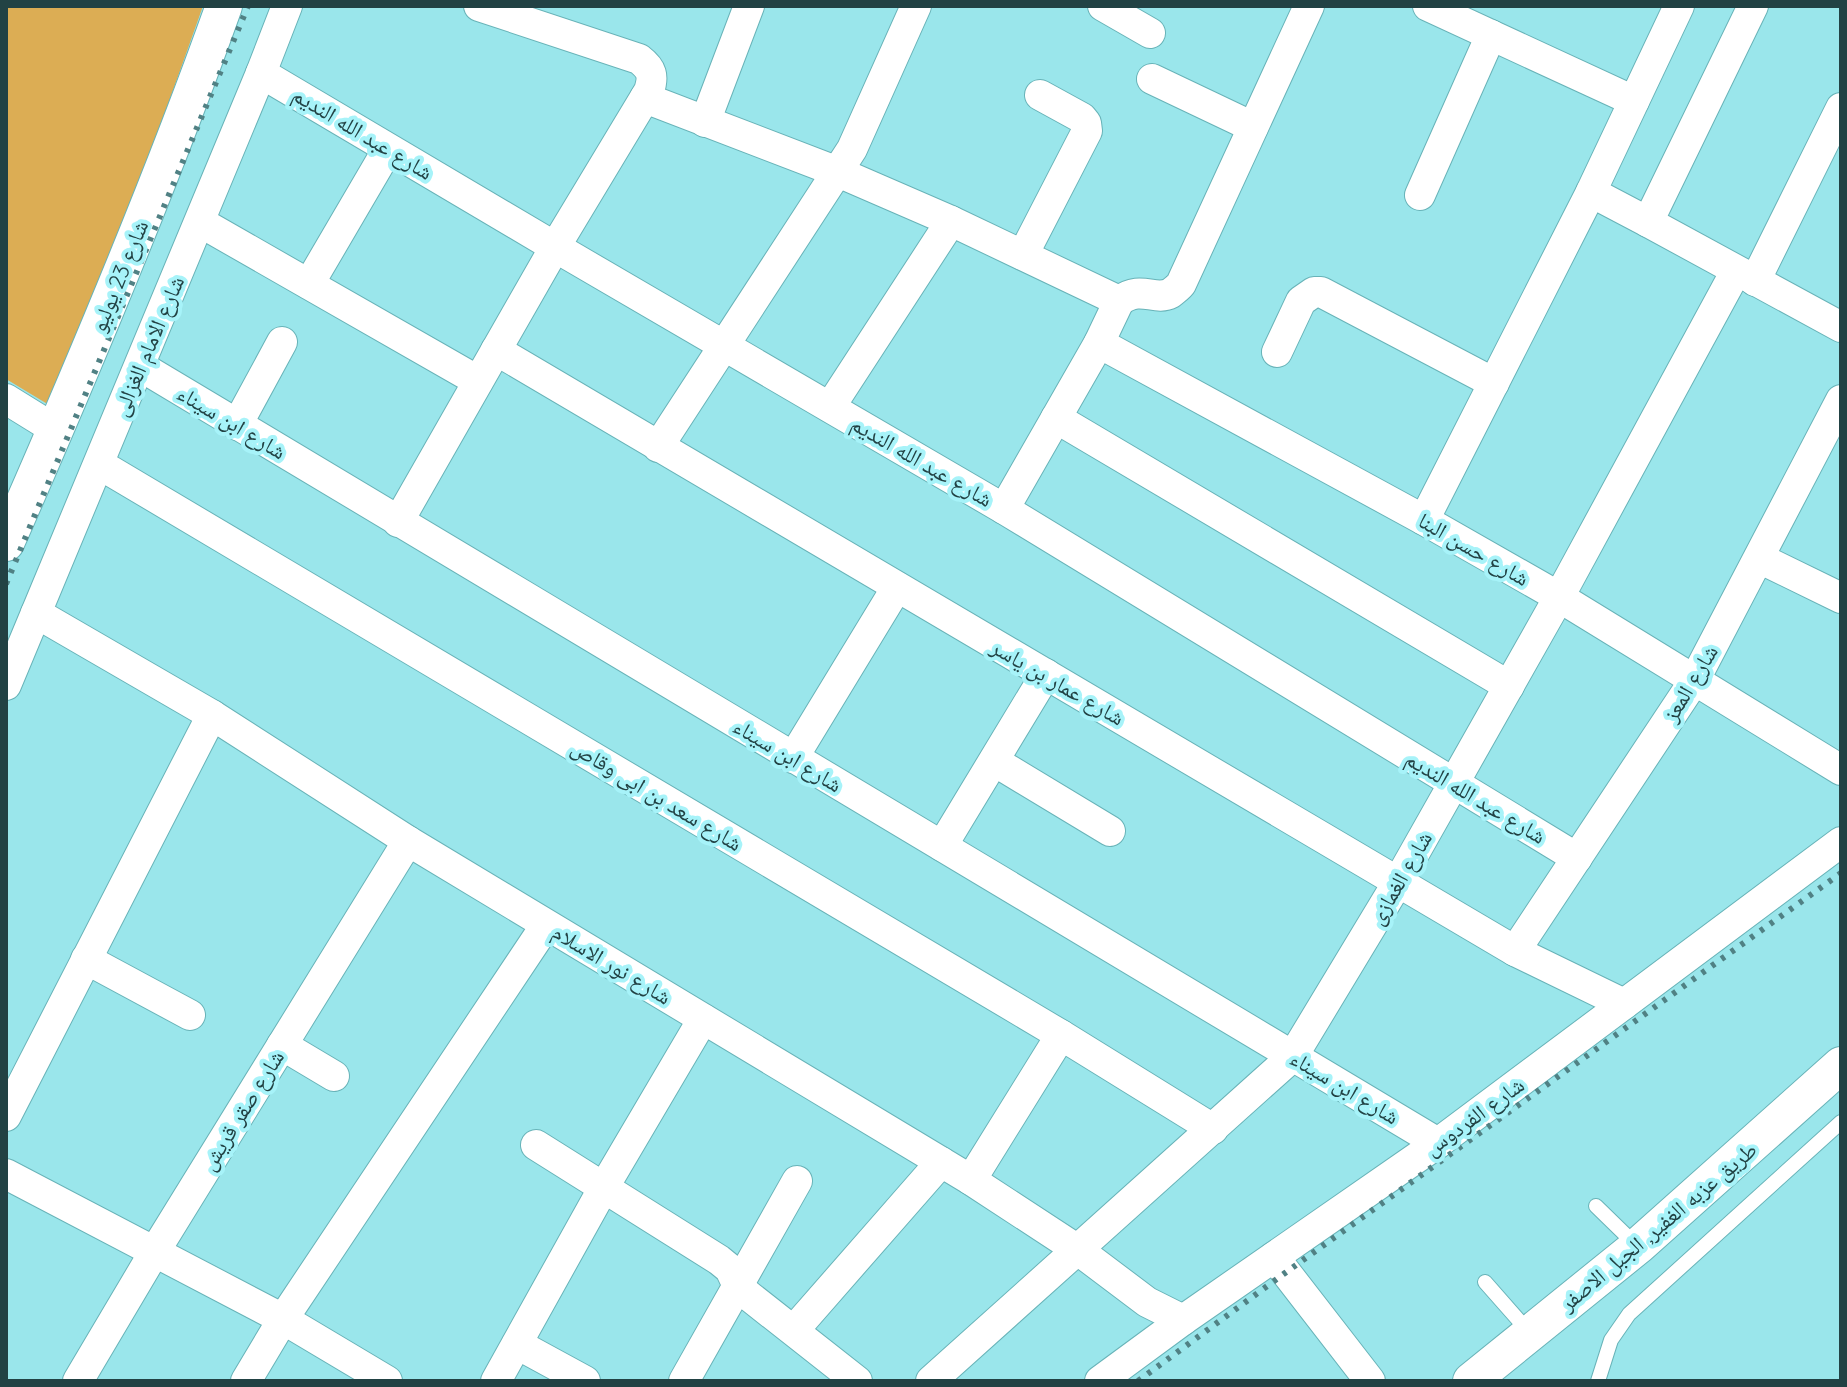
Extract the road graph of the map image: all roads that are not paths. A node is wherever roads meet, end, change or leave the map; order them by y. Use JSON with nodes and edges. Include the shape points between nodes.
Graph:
{"nodes":[{"id":1,"x":224,"y":6,"type":"edge"},
{"id":2,"x":287,"y":6,"type":"edge"},
{"id":3,"x":479,"y":6,"type":"edge"},
{"id":4,"x":749,"y":6,"type":"edge"},
{"id":5,"x":916,"y":6,"type":"edge"},
{"id":6,"x":1103,"y":6,"type":"edge"},
{"id":7,"x":1309,"y":6,"type":"edge"},
{"id":8,"x":1428,"y":6,"type":"edge"},
{"id":9,"x":1679,"y":6,"type":"edge"},
{"id":10,"x":1753,"y":6,"type":"edge"},
{"id":11,"x":1150,"y":33,"type":"dead end"},
{"id":12,"x":1491,"y":35,"type":"junction"},
{"id":13,"x":261,"y":73,"type":"junction"},
{"id":14,"x":1152,"y":79,"type":"dead end"},
{"id":15,"x":649,"y":86,"type":"junction"},
{"id":16,"x":1040,"y":95,"type":"dead end"},
{"id":17,"x":1634,"y":101,"type":"junction"},
{"id":18,"x":1841,"y":108,"type":"edge"},
{"id":19,"x":705,"y":122,"type":"junction"},
{"id":20,"x":1253,"y":127,"type":"junction"},
{"id":21,"x":388,"y":149,"type":"junction"},
{"id":22,"x":838,"y":172,"type":"junction"},
{"id":23,"x":1591,"y":192,"type":"junction"},
{"id":24,"x":1420,"y":195,"type":"dead end"},
{"id":25,"x":951,"y":221,"type":"junction"},
{"id":26,"x":200,"y":222,"type":"junction"},
{"id":27,"x":1648,"y":222,"type":"junction"},
{"id":28,"x":555,"y":247,"type":"junction"},
{"id":29,"x":1023,"y":255,"type":"junction"},
{"id":30,"x":1746,"y":276,"type":"junction"},
{"id":31,"x":309,"y":284,"type":"junction"},
{"id":32,"x":1119,"y":301,"type":"junction"},
{"id":33,"x":1841,"y":327,"type":"edge"},
{"id":34,"x":282,"y":342,"type":"dead end"},
{"id":35,"x":1099,"y":343,"type":"junction"},
{"id":36,"x":723,"y":345,"type":"junction"},
{"id":37,"x":496,"y":350,"type":"junction"},
{"id":38,"x":1277,"y":352,"type":"dead end"},
{"id":39,"x":140,"y":366,"type":"junction"},
{"id":40,"x":478,"y":381,"type":"junction"},
{"id":41,"x":1494,"y":383,"type":"junction"},
{"id":42,"x":6,"y":399,"type":"edge"},
{"id":43,"x":1841,"y":400,"type":"edge"},
{"id":44,"x":830,"y":407,"type":"junction"},
{"id":45,"x":1056,"y":418,"type":"junction"},
{"id":46,"x":237,"y":425,"type":"junction"},
{"id":47,"x":56,"y":430,"type":"junction"},
{"id":48,"x":658,"y":447,"type":"junction"},
{"id":49,"x":99,"y":464,"type":"junction"},
{"id":50,"x":1004,"y":509,"type":"junction"},
{"id":51,"x":11,"y":520,"type":"edge"},
{"id":52,"x":1424,"y":520,"type":"junction"},
{"id":53,"x":398,"y":522,"type":"junction"},
{"id":54,"x":1759,"y":558,"type":"junction"},
{"id":55,"x":897,"y":587,"type":"junction"},
{"id":56,"x":1559,"y":597,"type":"junction"},
{"id":57,"x":1841,"y":598,"type":"edge"},
{"id":58,"x":36,"y":613,"type":"junction"},
{"id":59,"x":1046,"y":674,"type":"junction"},
{"id":60,"x":1694,"y":681,"type":"junction"},
{"id":61,"x":6,"y":685,"type":"edge"},
{"id":62,"x":1509,"y":686,"type":"junction"},
{"id":63,"x":212,"y":715,"type":"junction"},
{"id":64,"x":793,"y":758,"type":"junction"},
{"id":65,"x":994,"y":761,"type":"junction"},
{"id":66,"x":1841,"y":770,"type":"edge"},
{"id":67,"x":1454,"y":783,"type":"junction"},
{"id":68,"x":1110,"y":831,"type":"dead end"},
{"id":69,"x":408,"y":841,"type":"junction"},
{"id":70,"x":1841,"y":842,"type":"edge"},
{"id":71,"x":942,"y":846,"type":"junction"},
{"id":72,"x":1577,"y":858,"type":"junction"},
{"id":73,"x":1398,"y":882,"type":"junction"},
{"id":74,"x":546,"y":925,"type":"junction"},
{"id":75,"x":1515,"y":951,"type":"junction"},
{"id":76,"x":86,"y":959,"type":"junction"},
{"id":77,"x":1624,"y":1004,"type":"junction"},
{"id":78,"x":190,"y":1015,"type":"dead end"},
{"id":79,"x":703,"y":1019,"type":"junction"},
{"id":80,"x":1061,"y":1035,"type":"junction"},
{"id":81,"x":282,"y":1045,"type":"junction"},
{"id":82,"x":1293,"y":1056,"type":"junction"},
{"id":83,"x":1841,"y":1065,"type":"edge"},
{"id":84,"x":334,"y":1076,"type":"dead end"},
{"id":85,"x":6,"y":1116,"type":"edge"},
{"id":86,"x":1841,"y":1122,"type":"edge"},
{"id":87,"x":1213,"y":1129,"type":"junction"},
{"id":88,"x":1438,"y":1143,"type":"junction"},
{"id":89,"x":536,"y":1145,"type":"dead end"},
{"id":90,"x":941,"y":1162,"type":"junction"},
{"id":91,"x":6,"y":1174,"type":"edge"},
{"id":92,"x":971,"y":1180,"type":"junction"},
{"id":93,"x":797,"y":1181,"type":"dead end"},
{"id":94,"x":604,"y":1187,"type":"junction"},
{"id":95,"x":1596,"y":1206,"type":"dead end"},
{"id":96,"x":1638,"y":1246,"type":"junction"},
{"id":97,"x":1078,"y":1250,"type":"junction"},
{"id":98,"x":155,"y":1251,"type":"junction"},
{"id":99,"x":1274,"y":1257,"type":"junction"},
{"id":100,"x":1485,"y":1282,"type":"dead end"},
{"id":101,"x":738,"y":1286,"type":"junction"},
{"id":102,"x":283,"y":1319,"type":"junction"},
{"id":103,"x":1183,"y":1320,"type":"junction"},
{"id":104,"x":794,"y":1330,"type":"junction"},
{"id":105,"x":1531,"y":1333,"type":"junction"},
{"id":106,"x":517,"y":1344,"type":"junction"},
{"id":107,"x":78,"y":1381,"type":"edge"},
{"id":108,"x":246,"y":1381,"type":"edge"},
{"id":109,"x":387,"y":1381,"type":"edge"},
{"id":110,"x":496,"y":1381,"type":"edge"},
{"id":111,"x":585,"y":1381,"type":"edge"},
{"id":112,"x":684,"y":1381,"type":"edge"},
{"id":113,"x":857,"y":1381,"type":"edge"},
{"id":114,"x":931,"y":1381,"type":"edge"},
{"id":115,"x":1100,"y":1381,"type":"edge"},
{"id":116,"x":1370,"y":1381,"type":"edge"},
{"id":117,"x":1471,"y":1381,"type":"edge"},
{"id":118,"x":1598,"y":1381,"type":"edge"}],
"edges":[{"from":1,"to":47,"type":"street","name":"شارع 23 يوليو"},
{"from":2,"to":13,"type":"street","name":"شارع الامام الغزالى"},
{"from":3,"to":15,"type":"street","via":[[639,59],[647,65]]},
{"from":4,"to":19,"type":"street"},
{"from":5,"to":22,"type":"street"},
{"from":6,"to":11,"type":"street"},
{"from":7,"to":20,"type":"street"},
{"from":8,"to":12,"type":"street"},
{"from":9,"to":17,"type":"street"},
{"from":10,"to":27,"type":"street"},
{"from":12,"to":17,"type":"street"},
{"from":12,"to":24,"type":"street"},
{"from":13,"to":21,"type":"street","name":"شارع عبد الله النديم"},
{"from":13,"to":26,"type":"street","name":"شارع الامام الغزالى"},
{"from":14,"to":20,"type":"street"},
{"from":15,"to":19,"type":"street"},
{"from":15,"to":28,"type":"street"},
{"from":16,"to":29,"type":"street","via":[[1082,118],[1087,131]]},
{"from":17,"to":23,"type":"street"},
{"from":18,"to":30,"type":"street","name":"شارع الغمازى"},
{"from":19,"to":22,"type":"street"},
{"from":20,"to":32,"type":"street","via":[[1181,284],[1161,296],[1137,292]]},
{"from":21,"to":28,"type":"street","name":"شارع عبد الله النديم"},
{"from":21,"to":31,"type":"street"},
{"from":22,"to":25,"type":"street"},
{"from":22,"to":36,"type":"street"},
{"from":23,"to":27,"type":"street"},
{"from":23,"to":41,"type":"street"},
{"from":25,"to":29,"type":"street"},
{"from":25,"to":44,"type":"street"},
{"from":26,"to":31,"type":"street"},
{"from":26,"to":39,"type":"street","name":"شارع الامام الغزالى"},
{"from":27,"to":30,"type":"street"},
{"from":28,"to":36,"type":"street","name":"شارع عبد الله النديم"},
{"from":28,"to":37,"type":"street"},
{"from":29,"to":32,"type":"street"},
{"from":30,"to":33,"type":"street"},
{"from":30,"to":56,"type":"street","name":"شارع الغمازى"},
{"from":31,"to":40,"type":"street"},
{"from":32,"to":35,"type":"street"},
{"from":34,"to":46,"type":"street"},
{"from":35,"to":45,"type":"street"},
{"from":35,"to":52,"type":"street","name":"شارع حسن البنا"},
{"from":36,"to":44,"type":"street","name":"شارع عبد الله النديم"},
{"from":36,"to":48,"type":"street"},
{"from":37,"to":40,"type":"street"},
{"from":37,"to":48,"type":"street","name":"شارع عمار بن ياسر"},
{"from":38,"to":41,"type":"street","via":[[1301,301],[1321,292]]},
{"from":39,"to":46,"type":"street","name":"شارع ابن سيناء"},
{"from":39,"to":49,"type":"street","name":"شارع الامام الغزالى"},
{"from":40,"to":53,"type":"street"},
{"from":41,"to":52,"type":"street"},
{"from":42,"to":47,"type":"street"},
{"from":43,"to":54,"type":"street","name":"شارع المعز"},
{"from":44,"to":50,"type":"street","name":"شارع عبد الله النديم"},
{"from":45,"to":50,"type":"street"},
{"from":45,"to":62,"type":"street"},
{"from":46,"to":53,"type":"street","name":"شارع ابن سيناء"},
{"from":47,"to":51,"type":"street","name":"شارع 23 يوليو"},
{"from":48,"to":55,"type":"street","name":"شارع عمار بن ياسر"},
{"from":49,"to":58,"type":"street","name":"شارع الامام الغزالى"},
{"from":49,"to":80,"type":"street","name":"شارع سعد بن ابى وقاص"},
{"from":50,"to":67,"type":"street","name":"شارع عبد الله النديم"},
{"from":52,"to":56,"type":"street","name":"شارع حسن البنا"},
{"from":53,"to":64,"type":"street","name":"شارع ابن سيناء"},
{"from":54,"to":57,"type":"street"},
{"from":54,"to":60,"type":"street","name":"شارع المعز"},
{"from":55,"to":59,"type":"street","name":"شارع عمار بن ياسر"},
{"from":55,"to":64,"type":"street"},
{"from":56,"to":60,"type":"street","name":"شارع حسن البنا"},
{"from":56,"to":62,"type":"street","name":"شارع الغمازى"},
{"from":58,"to":61,"type":"street","name":"شارع الامام الغزالى"},
{"from":58,"to":63,"type":"street","name":"شارع نور الاسلام"},
{"from":59,"to":65,"type":"street"},
{"from":59,"to":73,"type":"street","name":"شارع عمار بن ياسر"},
{"from":60,"to":66,"type":"street","name":"شارع حسن البنا"},
{"from":60,"to":72,"type":"street","name":"شارع المعز"},
{"from":62,"to":67,"type":"street","name":"شارع الغمازى"},
{"from":63,"to":69,"type":"street","name":"شارع نور الاسلام"},
{"from":63,"to":76,"type":"street"},
{"from":64,"to":71,"type":"street","name":"شارع ابن سيناء"},
{"from":65,"to":68,"type":"street"},
{"from":65,"to":71,"type":"street"},
{"from":67,"to":72,"type":"street","name":"شارع عبد الله النديم"},
{"from":67,"to":73,"type":"street","name":"شارع الغمازى"},
{"from":69,"to":74,"type":"street","name":"شارع نور الاسلام"},
{"from":69,"to":81,"type":"street","name":"شارع صقر قريش"},
{"from":70,"to":77,"type":"street","name":"شارع الفردوس"},
{"from":71,"to":82,"type":"street","name":"شارع ابن سيناء"},
{"from":72,"to":75,"type":"street","name":"شارع المعز"},
{"from":73,"to":75,"type":"street","name":"شارع عمار بن ياسر"},
{"from":73,"to":82,"type":"street","name":"شارع الغمازى"},
{"from":74,"to":79,"type":"street","name":"شارع نور الاسلام"},
{"from":74,"to":102,"type":"street"},
{"from":75,"to":77,"type":"street","name":"شارع عمار بن ياسر"},
{"from":76,"to":78,"type":"street"},
{"from":76,"to":85,"type":"street"},
{"from":77,"to":88,"type":"street","name":"شارع الفردوس"},
{"from":79,"to":90,"type":"street","name":"شارع نور الاسلام"},
{"from":79,"to":94,"type":"street"},
{"from":80,"to":87,"type":"street","name":"شارع سعد بن ابى وقاص"},
{"from":80,"to":92,"type":"street"},
{"from":81,"to":84,"type":"street"},
{"from":81,"to":98,"type":"street","name":"شارع صقر قريش"},
{"from":82,"to":87,"type":"street","name":"شارع الغمازى"},
{"from":82,"to":88,"type":"street","name":"شارع ابن سيناء"},
{"from":83,"to":96,"type":"street","name":"طريق عزبه الغفير, الجبل الاصفر"},
{"from":86,"to":118,"type":"lane","via":[[1629,1314],[1611,1340]]},
{"from":87,"to":97,"type":"street","name":"شارع الغمازى"},
{"from":88,"to":99,"type":"street","name":"شارع الفردوس"},
{"from":89,"to":94,"type":"street"},
{"from":90,"to":92,"type":"street","name":"شارع نور الاسلام"},
{"from":90,"to":104,"type":"street"},
{"from":91,"to":98,"type":"street"},
{"from":92,"to":97,"type":"street","name":"شارع نور الاسلام"},
{"from":93,"to":101,"type":"street"},
{"from":94,"to":101,"type":"street","via":[[719,1260]]},
{"from":94,"to":106,"type":"street"},
{"from":95,"to":96,"type":"lane"},
{"from":96,"to":105,"type":"street","name":"طريق عزبه الغفير, الجبل الاصفر"},
{"from":97,"to":103,"type":"street","name":"شارع نور الاسلام","via":[[1147,1302]]},
{"from":97,"to":114,"type":"street","name":"شارع الغمازى"},
{"from":98,"to":102,"type":"street"},
{"from":98,"to":107,"type":"street","name":"شارع صقر قريش"},
{"from":99,"to":103,"type":"street","name":"شارع الفردوس"},
{"from":99,"to":116,"type":"street"},
{"from":100,"to":105,"type":"lane"},
{"from":101,"to":104,"type":"street"},
{"from":101,"to":112,"type":"street"},
{"from":102,"to":108,"type":"street"},
{"from":102,"to":109,"type":"street"},
{"from":103,"to":115,"type":"street","name":"شارع الفردوس"},
{"from":104,"to":113,"type":"street"},
{"from":105,"to":117,"type":"street","name":"طريق عزبه الغفير, الجبل الاصفر"},
{"from":106,"to":110,"type":"street"},
{"from":106,"to":111,"type":"street"}]}
